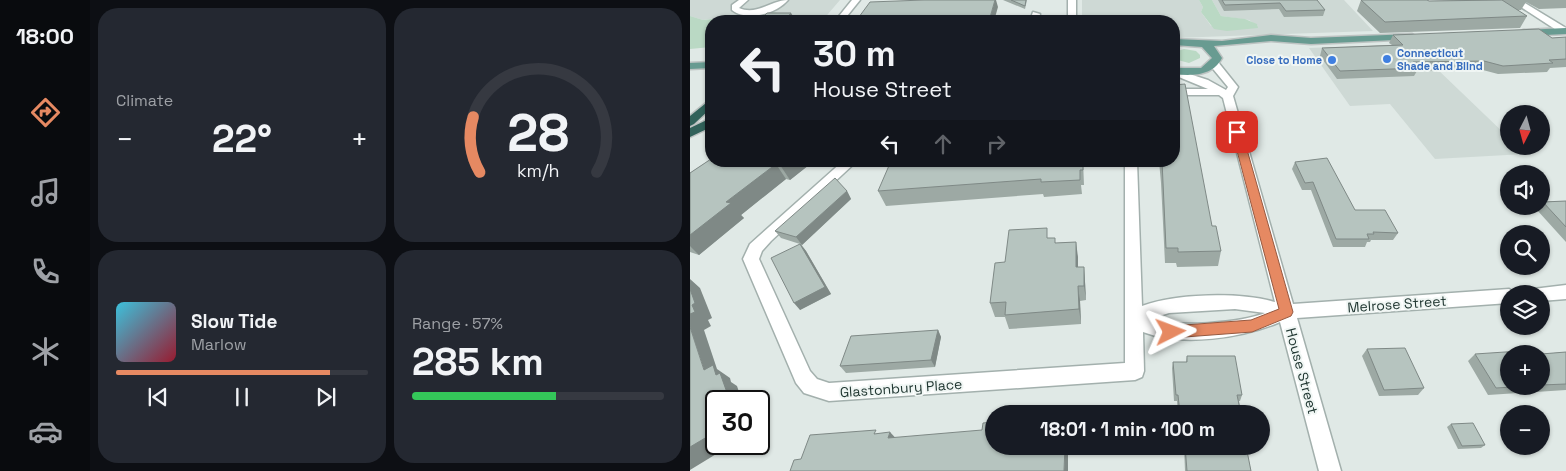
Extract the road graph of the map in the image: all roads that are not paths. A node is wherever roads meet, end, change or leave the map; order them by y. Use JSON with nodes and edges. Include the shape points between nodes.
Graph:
{"nodes":[{"id":1,"x":744,"y":0,"type":"edge"},
{"id":2,"x":784,"y":0,"type":"edge"},
{"id":3,"x":856,"y":0,"type":"edge"},
{"id":4,"x":1072,"y":0,"type":"edge"},
{"id":5,"x":1514,"y":0,"type":"edge"},
{"id":6,"x":1532,"y":0,"type":"edge"},
{"id":7,"x":844,"y":15,"type":"edge"},
{"id":8,"x":1072,"y":15,"type":"edge"},
{"id":9,"x":1565,"y":28,"type":"edge"},
{"id":10,"x":1510,"y":34,"type":"edge"},
{"id":11,"x":1421,"y":37,"type":"edge"},
{"id":12,"x":1311,"y":41,"type":"junction"},
{"id":13,"x":1180,"y":42,"type":"edge"},
{"id":14,"x":1199,"y":44,"type":"junction"},
{"id":15,"x":1215,"y":62,"type":"junction"},
{"id":16,"x":705,"y":65,"type":"edge"},
{"id":17,"x":690,"y":66,"type":"edge"},
{"id":18,"x":1180,"y":71,"type":"edge"},
{"id":19,"x":1180,"y":73,"type":"edge"},
{"id":20,"x":1180,"y":92,"type":"edge"},
{"id":21,"x":1224,"y":94,"type":"junction"},
{"id":22,"x":705,"y":108,"type":"edge"},
{"id":23,"x":690,"y":122,"type":"edge"},
{"id":24,"x":705,"y":125,"type":"edge"},
{"id":25,"x":690,"y":134,"type":"edge"},
{"id":26,"x":844,"y":167,"type":"edge"},
{"id":27,"x":1131,"y":167,"type":"edge"},
{"id":28,"x":1566,"y":292,"type":"edge"},
{"id":29,"x":1550,"y":293,"type":"edge"},
{"id":30,"x":1500,"y":297,"type":"edge"},
{"id":31,"x":1286,"y":312,"type":"junction"},
{"id":32,"x":1134,"y":321,"type":"junction"},
{"id":33,"x":1330,"y":471,"type":"edge"}],
"edges":[{"from":1,"to":2,"type":"street","via":[[735,7],[736,10],[758,12]]},
{"from":3,"to":7,"type":"street"},
{"from":4,"to":8,"type":"street"},
{"from":5,"to":9,"type":"street"},
{"from":6,"to":9,"type":"street"},
{"from":9,"to":10,"type":"main road"},
{"from":11,"to":12,"type":"main road"},
{"from":12,"to":14,"type":"main road","via":[[1271,38]]},
{"from":12,"to":15,"type":"main road","via":[[1243,48]]},
{"from":13,"to":14,"type":"main road"},
{"from":14,"to":15,"type":"main road","via":[[1216,54]]},
{"from":15,"to":18,"type":"main road","via":[[1197,71]]},
{"from":15,"to":21,"type":"street","name":"House Street","via":[[1232,86],[1233,91]]},
{"from":16,"to":17,"type":"main road"},
{"from":19,"to":21,"type":"street"},
{"from":20,"to":21,"type":"street"},
{"from":21,"to":31,"type":"street","name":"House Street"},
{"from":22,"to":23,"type":"highway"},
{"from":24,"to":25,"type":"highway"},
{"from":26,"to":32,"type":"street","name":"Glastonbury Place","via":[[766,237],[755,248],[751,259],[803,377],[811,387],[829,392],[851,392],[1135,371]]},
{"from":27,"to":32,"type":"street","name":"Glastonbury Place"},
{"from":28,"to":29,"type":"street"},
{"from":30,"to":31,"type":"street","name":"Melrose Street"},
{"from":31,"to":32,"type":"street","via":[[1260,324],[1237,328],[1171,332]]},
{"from":31,"to":32,"type":"street","via":[[1236,302],[1169,306],[1149,310]]},
{"from":31,"to":33,"type":"street","name":"House Street"}]}
